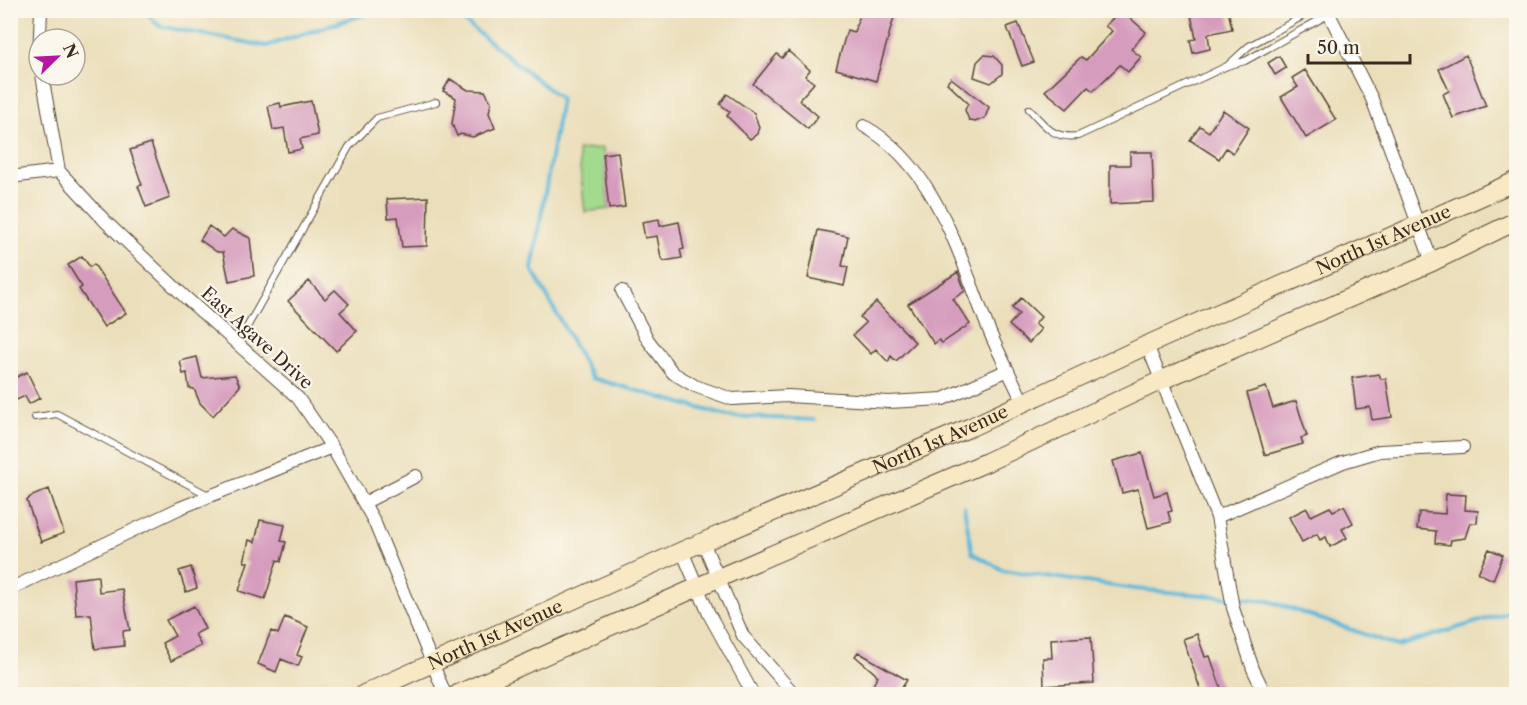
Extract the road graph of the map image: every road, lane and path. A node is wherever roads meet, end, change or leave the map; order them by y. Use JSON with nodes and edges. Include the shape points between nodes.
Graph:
{"nodes":[{"id":1,"x":41,"y":10,"type":"edge"},
{"id":2,"x":1314,"y":10,"type":"edge"},
{"id":3,"x":1328,"y":13,"type":"edge"},
{"id":4,"x":40,"y":27,"type":"edge"},
{"id":5,"x":1227,"y":66,"type":"junction"},
{"id":6,"x":44,"y":87,"type":"edge"},
{"id":7,"x":436,"y":102,"type":"dead end"},
{"id":8,"x":1029,"y":109,"type":"dead end"},
{"id":9,"x":864,"y":126,"type":"dead end"},
{"id":10,"x":59,"y":171,"type":"junction"},
{"id":11,"x":10,"y":177,"type":"edge"},
{"id":12,"x":1516,"y":181,"type":"edge"},
{"id":13,"x":1516,"y":221,"type":"edge"},
{"id":14,"x":1417,"y":226,"type":"junction"},
{"id":15,"x":1432,"y":262,"type":"junction"},
{"id":16,"x":622,"y":291,"type":"dead end"},
{"id":17,"x":238,"y":344,"type":"junction"},
{"id":18,"x":1147,"y":345,"type":"junction"},
{"id":19,"x":1008,"y":370,"type":"junction"},
{"id":20,"x":1162,"y":380,"type":"junction"},
{"id":21,"x":1023,"y":402,"type":"junction"},
{"id":22,"x":35,"y":417,"type":"dead end"},
{"id":23,"x":332,"y":447,"type":"junction"},
{"id":24,"x":1463,"y":447,"type":"dead end"},
{"id":25,"x":416,"y":476,"type":"dead end"},
{"id":26,"x":210,"y":496,"type":"junction"},
{"id":27,"x":364,"y":503,"type":"junction"},
{"id":28,"x":1217,"y":517,"type":"junction"},
{"id":29,"x":703,"y":542,"type":"junction"},
{"id":30,"x":682,"y":551,"type":"junction"},
{"id":31,"x":718,"y":578,"type":"junction"},
{"id":32,"x":698,"y":587,"type":"junction"},
{"id":33,"x":10,"y":589,"type":"edge"},
{"id":34,"x":433,"y":663,"type":"junction"},
{"id":35,"x":364,"y":694,"type":"edge"},
{"id":36,"x":445,"y":694,"type":"edge"},
{"id":37,"x":458,"y":694,"type":"edge"},
{"id":38,"x":753,"y":694,"type":"edge"},
{"id":39,"x":794,"y":694,"type":"edge"},
{"id":40,"x":1265,"y":694,"type":"edge"}],
"edges":[{"from":1,"to":4,"type":"street"},
{"from":2,"to":5,"type":"lane","via":[[1249,46]]},
{"from":3,"to":5,"type":"lane","via":[[1245,61]]},
{"from":3,"to":14,"type":"street","via":[[1372,99]]},
{"from":5,"to":8,"type":"lane","via":[[1078,136],[1062,138]]},
{"from":6,"to":10,"type":"street"},
{"from":7,"to":17,"type":"lane","via":[[377,118],[349,147]]},
{"from":9,"to":19,"type":"street","via":[[908,163],[929,191],[969,272]]},
{"from":10,"to":11,"type":"street"},
{"from":10,"to":17,"type":"street","name":"East Agave Drive","via":[[106,222]]},
{"from":12,"to":14,"type":"main road","name":"North 1st Avenue"},
{"from":13,"to":15,"type":"main road","name":"North 1st Avenue"},
{"from":14,"to":15,"type":"street"},
{"from":14,"to":18,"type":"main road","name":"North 1st Avenue"},
{"from":15,"to":20,"type":"main road","name":"North 1st Avenue"},
{"from":16,"to":19,"type":"street","via":[[648,340],[673,373],[695,386],[732,399],[943,399]]},
{"from":17,"to":23,"type":"street","name":"East Agave Drive","via":[[298,398]]},
{"from":18,"to":20,"type":"street"},
{"from":18,"to":21,"type":"main road","name":"North 1st Avenue"},
{"from":19,"to":21,"type":"street"},
{"from":20,"to":28,"type":"street"},
{"from":20,"to":31,"type":"main road","name":"North 1st Avenue","via":[[987,462]]},
{"from":21,"to":29,"type":"main road","name":"North 1st Avenue"},
{"from":22,"to":26,"type":"lane","via":[[57,414]]},
{"from":23,"to":26,"type":"street"},
{"from":23,"to":27,"type":"street","name":"East Agave Drive"},
{"from":24,"to":28,"type":"street","via":[[1380,451],[1343,462]]},
{"from":25,"to":27,"type":"street"},
{"from":26,"to":33,"type":"street"},
{"from":27,"to":34,"type":"street","name":"East Agave Drive","via":[[399,576]]},
{"from":28,"to":40,"type":"street","via":[[1233,608]]},
{"from":29,"to":30,"type":"main road","name":"North 1st Avenue"},
{"from":29,"to":31,"type":"street"},
{"from":30,"to":32,"type":"street"},
{"from":30,"to":34,"type":"main road","name":"North 1st Avenue"},
{"from":31,"to":32,"type":"main road","name":"North 1st Avenue"},
{"from":31,"to":39,"type":"street","via":[[743,636]]},
{"from":32,"to":37,"type":"main road","name":"North 1st Avenue"},
{"from":32,"to":38,"type":"street"},
{"from":34,"to":35,"type":"main road","name":"North 1st Avenue"},
{"from":34,"to":36,"type":"street","name":"East Agave Drive"}]}
